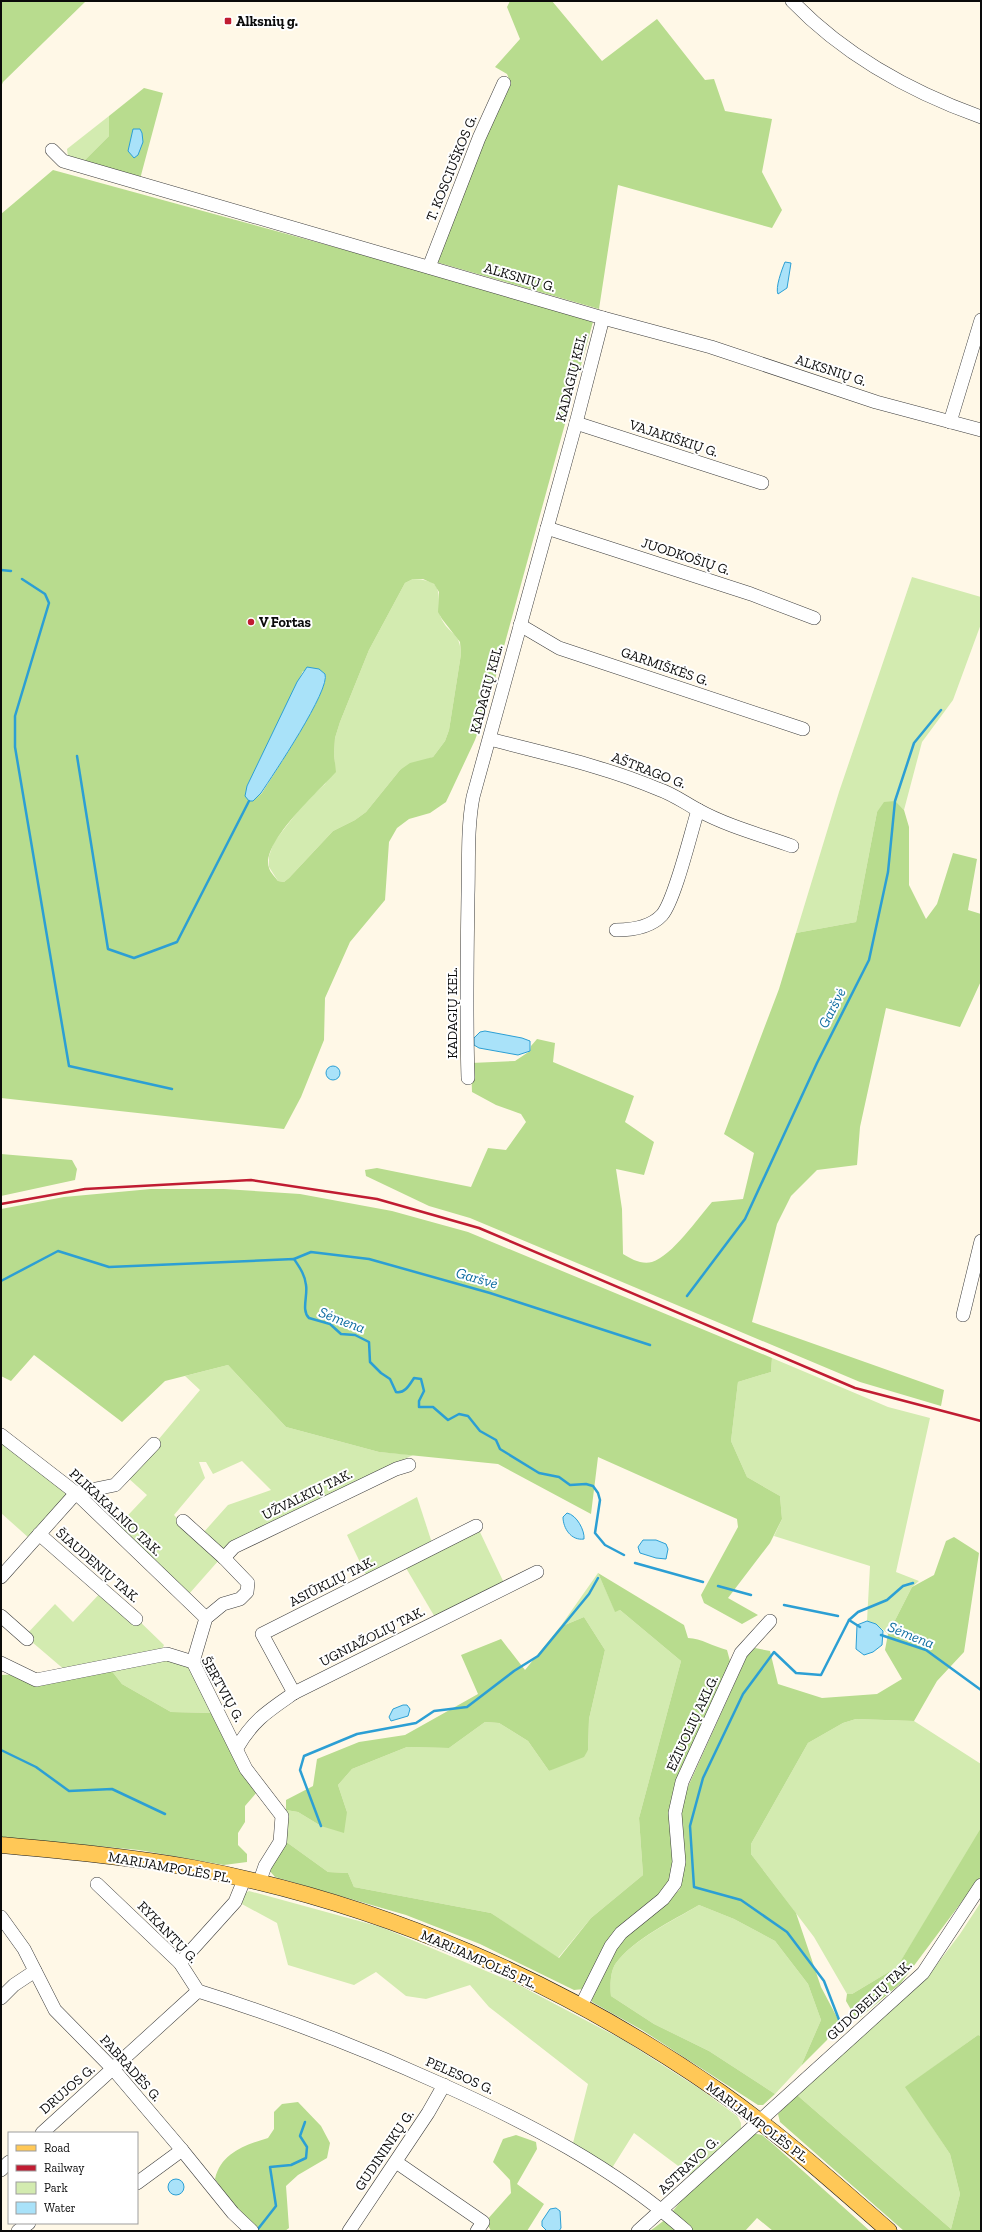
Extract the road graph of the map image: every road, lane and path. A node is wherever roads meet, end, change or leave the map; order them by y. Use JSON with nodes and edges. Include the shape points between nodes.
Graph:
{"nodes":[{"id":1,"x":792,"y":1,"type":"edge"},
{"id":2,"x":504,"y":82,"type":"dead end"},
{"id":3,"x":981,"y":117,"type":"edge"},
{"id":4,"x":52,"y":150,"type":"dead end"},
{"id":5,"x":429,"y":267,"type":"junction"},
{"id":6,"x":603,"y":318,"type":"junction"},
{"id":7,"x":981,"y":320,"type":"edge"},
{"id":8,"x":950,"y":422,"type":"junction"},
{"id":9,"x":576,"y":423,"type":"junction"},
{"id":10,"x":981,"y":430,"type":"edge"},
{"id":11,"x":762,"y":484,"type":"dead end"},
{"id":12,"x":547,"y":528,"type":"junction"},
{"id":13,"x":814,"y":618,"type":"dead end"},
{"id":14,"x":520,"y":625,"type":"junction"},
{"id":15,"x":803,"y":729,"type":"dead end"},
{"id":16,"x":490,"y":739,"type":"junction"},
{"id":17,"x":698,"y":810,"type":"junction"},
{"id":18,"x":792,"y":846,"type":"dead end"},
{"id":19,"x":616,"y":930,"type":"dead end"},
{"id":20,"x":468,"y":1078,"type":"dead end"},
{"id":21,"x":981,"y":1240,"type":"edge"},
{"id":22,"x":963,"y":1315,"type":"dead end"},
{"id":23,"x":3,"y":1440,"type":"edge"},
{"id":24,"x":154,"y":1444,"type":"dead end"},
{"id":25,"x":408,"y":1465,"type":"dead end"},
{"id":26,"x":76,"y":1494,"type":"junction"},
{"id":27,"x":182,"y":1521,"type":"dead end"},
{"id":28,"x":476,"y":1526,"type":"dead end"},
{"id":29,"x":39,"y":1534,"type":"junction"},
{"id":30,"x":224,"y":1558,"type":"junction"},
{"id":31,"x":537,"y":1572,"type":"dead end"},
{"id":32,"x":1,"y":1577,"type":"edge"},
{"id":33,"x":1,"y":1616,"type":"edge"},
{"id":34,"x":206,"y":1618,"type":"junction"},
{"id":35,"x":136,"y":1619,"type":"dead end"},
{"id":36,"x":770,"y":1621,"type":"dead end"},
{"id":37,"x":27,"y":1639,"type":"dead end"},
{"id":38,"x":193,"y":1662,"type":"junction"},
{"id":39,"x":1,"y":1664,"type":"edge"},
{"id":40,"x":294,"y":1693,"type":"junction"},
{"id":41,"x":237,"y":1748,"type":"junction"},
{"id":42,"x":1,"y":1845,"type":"edge"},
{"id":43,"x":252,"y":1881,"type":"junction"},
{"id":44,"x":97,"y":1884,"type":"dead end"},
{"id":45,"x":981,"y":1885,"type":"edge"},
{"id":46,"x":1,"y":1917,"type":"edge"},
{"id":47,"x":180,"y":1963,"type":"junction"},
{"id":48,"x":35,"y":1971,"type":"junction"},
{"id":49,"x":198,"y":1991,"type":"junction"},
{"id":50,"x":1,"y":1998,"type":"edge"},
{"id":51,"x":581,"y":2006,"type":"junction"},
{"id":52,"x":114,"y":2070,"type":"junction"},
{"id":53,"x":444,"y":2085,"type":"junction"},
{"id":54,"x":758,"y":2121,"type":"junction"},
{"id":55,"x":43,"y":2132,"type":"edge"},
{"id":56,"x":182,"y":2150,"type":"junction"},
{"id":57,"x":396,"y":2162,"type":"junction"},
{"id":58,"x":138,"y":2182,"type":"edge"},
{"id":59,"x":663,"y":2211,"type":"junction"},
{"id":60,"x":28,"y":2224,"type":"edge"},
{"id":61,"x":480,"y":2226,"type":"edge"},
{"id":62,"x":18,"y":2231,"type":"edge"},
{"id":63,"x":252,"y":2231,"type":"edge"},
{"id":64,"x":349,"y":2231,"type":"edge"},
{"id":65,"x":638,"y":2231,"type":"edge"},
{"id":66,"x":686,"y":2231,"type":"edge"},
{"id":67,"x":889,"y":2231,"type":"edge"}],
"edges":[{"from":1,"to":3,"type":"street","via":[[826,34],[871,64],[945,104]]},
{"from":2,"to":5,"type":"street","name":"T. KOSCIUŠKOS G.","via":[[479,138]]},
{"from":4,"to":5,"type":"street","name":"ALKSNIŲ G.","via":[[63,161]]},
{"from":5,"to":6,"type":"street","name":"ALKSNIŲ G."},
{"from":6,"to":8,"type":"street","name":"ALKSNIŲ G.","via":[[711,347],[876,402]]},
{"from":6,"to":9,"type":"street","name":"KADAGIŲ KEL."},
{"from":7,"to":8,"type":"street"},
{"from":8,"to":10,"type":"street","name":"ALKSNIŲ G."},
{"from":9,"to":11,"type":"street","name":"VAJAKIŠKIŲ G."},
{"from":9,"to":12,"type":"street","name":"KADAGIŲ KEL."},
{"from":12,"to":13,"type":"street","name":"JUODKOŠIŲ G.","via":[[751,594]]},
{"from":12,"to":14,"type":"street","name":"KADAGIŲ KEL."},
{"from":14,"to":15,"type":"street","name":"GARMIŠKĖS G.","via":[[559,648]]},
{"from":14,"to":16,"type":"street","name":"KADAGIŲ KEL."},
{"from":16,"to":17,"type":"street","name":"AŠTRAGO G.","via":[[611,771],[685,801]]},
{"from":16,"to":20,"type":"street","name":"KADAGIŲ KEL.","via":[[475,788],[470,817],[466,1027]]},
{"from":17,"to":18,"type":"street","name":"AŠTRAGO G."},
{"from":17,"to":19,"type":"street","via":[[671,895],[662,915],[634,930]]},
{"from":21,"to":22,"type":"street"},
{"from":23,"to":26,"type":"street","name":"PLIKAKALNIO TAK."},
{"from":24,"to":26,"type":"street","via":[[115,1486]]},
{"from":25,"to":30,"type":"street","name":"UŽVALKIŲ TAK.","via":[[388,1472],[234,1547]]},
{"from":26,"to":29,"type":"street"},
{"from":26,"to":34,"type":"street","name":"PLIKAKALNIO TAK."},
{"from":27,"to":30,"type":"street"},
{"from":28,"to":40,"type":"street","name":"ASIŪKLIŲ TAK.","via":[[262,1634]]},
{"from":29,"to":32,"type":"street"},
{"from":29,"to":35,"type":"street","name":"ŠIAUDENIŲ TAK."},
{"from":30,"to":34,"type":"street","via":[[248,1583],[247,1592],[240,1599],[223,1604]]},
{"from":31,"to":40,"type":"street","name":"UGNIAŽOLIŲ TAK."},
{"from":33,"to":37,"type":"street"},
{"from":34,"to":38,"type":"street"},
{"from":36,"to":51,"type":"street","name":"EŽIUOLIŲ AKLG.","via":[[741,1653],[682,1782],[675,1812],[678,1862],[675,1883],[663,1898],[621,1933],[611,1946]]},
{"from":38,"to":39,"type":"street","name":"ŠERTVIŲ G.","via":[[167,1654],[36,1680]]},
{"from":38,"to":41,"type":"street","name":"ŠERTVIŲ G."},
{"from":40,"to":41,"type":"street","name":"UGNIAŽOLIŲ TAK.","via":[[252,1725]]},
{"from":41,"to":43,"type":"street","name":"ŠERTVIŲ G.","via":[[246,1769],[282,1816],[280,1842]]},
{"from":42,"to":43,"type":"main road","name":"MARIJAMPOLĖS PL.","via":[[145,1860]]},
{"from":43,"to":47,"type":"street","name":"ŠERTVIŲ G."},
{"from":43,"to":51,"type":"main road","name":"MARIJAMPOLĖS PL.","via":[[395,1924],[491,1962]]},
{"from":44,"to":47,"type":"street","name":"RYKANTŲ G."},
{"from":45,"to":54,"type":"street","name":"GUDOBELIŲ TAK.","via":[[923,1973]]},
{"from":46,"to":48,"type":"street","name":"PABRADĖS G.","via":[[24,1949]]},
{"from":47,"to":49,"type":"street","name":"RYKANTŲ G."},
{"from":48,"to":50,"type":"street","via":[[14,1985]]},
{"from":48,"to":52,"type":"street","name":"PABRADĖS G.","via":[[55,2010]]},
{"from":49,"to":52,"type":"street"},
{"from":49,"to":53,"type":"street","name":"PELESOS G.","via":[[395,2062]]},
{"from":51,"to":54,"type":"main road","name":"MARIJAMPOLĖS PL.","via":[[699,2078]]},
{"from":52,"to":55,"type":"street","name":"DRUJOS G."},
{"from":52,"to":56,"type":"street","name":"PABRADĖS G."},
{"from":53,"to":57,"type":"street","name":"GUDININKŲ G."},
{"from":53,"to":59,"type":"street","name":"PELESOS G.","via":[[472,2096],[566,2145]]},
{"from":54,"to":59,"type":"street","name":"ASTRAVO G."},
{"from":54,"to":67,"type":"main road","name":"MARIJAMPOLĖS PL."},
{"from":56,"to":58,"type":"street"},
{"from":56,"to":63,"type":"street","name":"PABRADĖS G.","via":[[233,2213]]},
{"from":57,"to":61,"type":"street"},
{"from":57,"to":64,"type":"street","name":"GUDININKŲ G."},
{"from":59,"to":65,"type":"street","name":"ASTRAVO G."},
{"from":59,"to":66,"type":"street","name":"PELESOS G."},
{"from":60,"to":62,"type":"street"}]}
